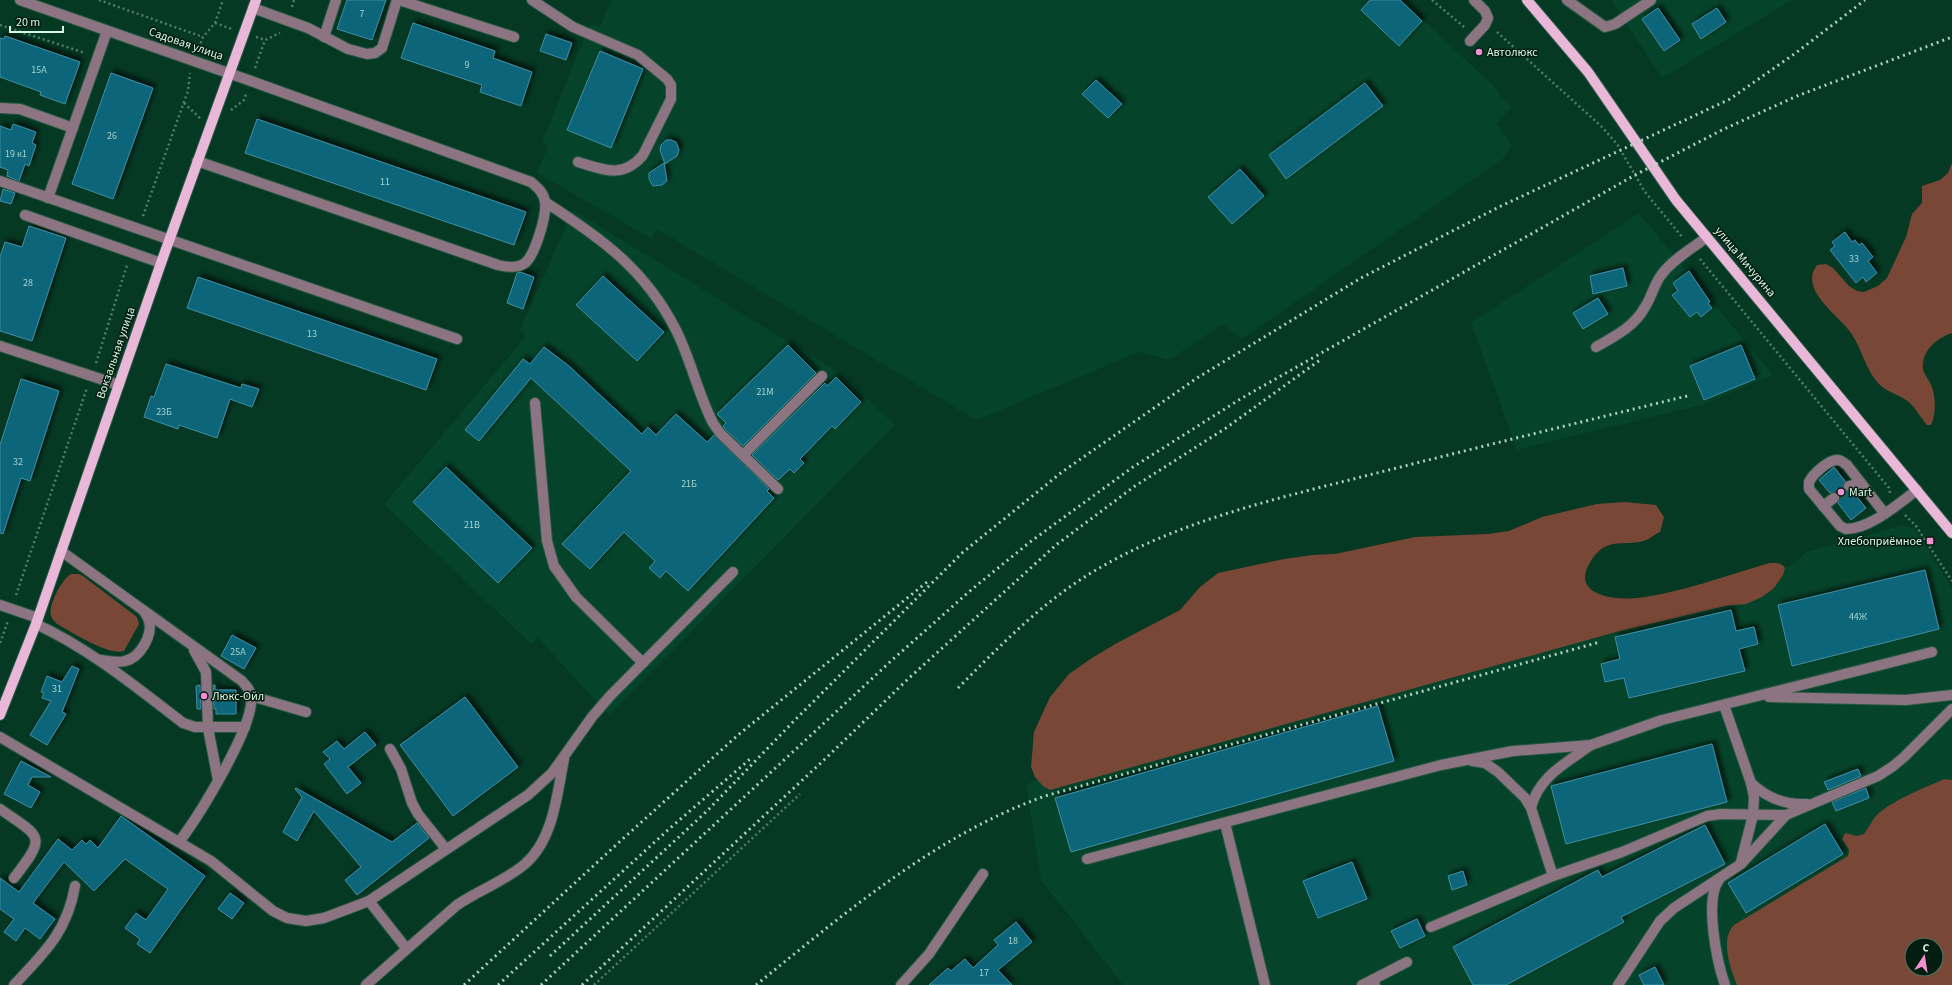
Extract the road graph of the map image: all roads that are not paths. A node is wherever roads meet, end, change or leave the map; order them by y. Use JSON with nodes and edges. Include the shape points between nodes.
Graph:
{"nodes":[{"id":1,"x":20,"y":0,"type":"edge"},
{"id":2,"x":336,"y":0,"type":"edge"},
{"id":3,"x":398,"y":0,"type":"edge"},
{"id":4,"x":532,"y":0,"type":"edge"},
{"id":5,"x":1474,"y":0,"type":"edge"},
{"id":6,"x":1528,"y":0,"type":"edge"},
{"id":7,"x":1567,"y":0,"type":"edge"},
{"id":8,"x":1652,"y":0,"type":"edge"},
{"id":9,"x":255,"y":4,"type":"edge"},
{"id":10,"x":107,"y":30,"type":"junction"},
{"id":11,"x":324,"y":37,"type":"junction"},
{"id":12,"x":514,"y":37,"type":"dead end"},
{"id":13,"x":1470,"y":41,"type":"dead end"},
{"id":14,"x":230,"y":73,"type":"junction"},
{"id":15,"x":0,"y":108,"type":"edge"},
{"id":16,"x":73,"y":128,"type":"junction"},
{"id":17,"x":197,"y":161,"type":"junction"},
{"id":18,"x":578,"y":162,"type":"dead end"},
{"id":19,"x":0,"y":181,"type":"edge"},
{"id":20,"x":48,"y":198,"type":"junction"},
{"id":21,"x":545,"y":202,"type":"junction"},
{"id":22,"x":25,"y":215,"type":"dead end"},
{"id":23,"x":1707,"y":237,"type":"junction"},
{"id":24,"x":169,"y":239,"type":"junction"},
{"id":25,"x":161,"y":263,"type":"junction"},
{"id":26,"x":457,"y":339,"type":"dead end"},
{"id":27,"x":0,"y":346,"type":"edge"},
{"id":28,"x":1596,"y":347,"type":"dead end"},
{"id":29,"x":822,"y":376,"type":"dead end"},
{"id":30,"x":119,"y":385,"type":"junction"},
{"id":31,"x":535,"y":403,"type":"dead end"},
{"id":32,"x":743,"y":455,"type":"junction"},
{"id":33,"x":1862,"y":483,"type":"junction"},
{"id":34,"x":1848,"y":486,"type":"tunnel mouth"},
{"id":35,"x":778,"y":489,"type":"dead end"},
{"id":36,"x":1917,"y":490,"type":"junction"},
{"id":37,"x":1834,"y":498,"type":"tunnel mouth"},
{"id":38,"x":1823,"y":506,"type":"junction"},
{"id":39,"x":1885,"y":514,"type":"junction"},
{"id":40,"x":1952,"y":533,"type":"edge"},
{"id":41,"x":60,"y":551,"type":"junction"},
{"id":42,"x":733,"y":572,"type":"dead end"},
{"id":43,"x":0,"y":605,"type":"edge"},
{"id":44,"x":143,"y":610,"type":"junction"},
{"id":45,"x":37,"y":621,"type":"junction"},
{"id":46,"x":191,"y":646,"type":"junction"},
{"id":47,"x":1932,"y":652,"type":"dead end"},
{"id":48,"x":99,"y":660,"type":"junction"},
{"id":49,"x":643,"y":663,"type":"junction"},
{"id":50,"x":1952,"y":695,"type":"edge"},
{"id":51,"x":251,"y":696,"type":"junction"},
{"id":52,"x":1755,"y":697,"type":"junction"},
{"id":53,"x":1724,"y":705,"type":"junction"},
{"id":54,"x":1952,"y":709,"type":"edge"},
{"id":55,"x":306,"y":712,"type":"dead end"},
{"id":56,"x":0,"y":715,"type":"edge"},
{"id":57,"x":245,"y":727,"type":"junction"},
{"id":58,"x":208,"y":728,"type":"junction"},
{"id":59,"x":0,"y":737,"type":"edge"},
{"id":60,"x":1591,"y":745,"type":"junction"},
{"id":61,"x":390,"y":749,"type":"dead end"},
{"id":62,"x":565,"y":757,"type":"junction"},
{"id":63,"x":1468,"y":760,"type":"junction"},
{"id":64,"x":218,"y":780,"type":"junction"},
{"id":65,"x":1751,"y":783,"type":"junction"},
{"id":66,"x":1815,"y":803,"type":"junction"},
{"id":67,"x":1531,"y":808,"type":"junction"},
{"id":68,"x":0,"y":809,"type":"edge"},
{"id":69,"x":1753,"y":815,"type":"junction"},
{"id":70,"x":1786,"y":815,"type":"junction"},
{"id":71,"x":1225,"y":823,"type":"junction"},
{"id":72,"x":179,"y":842,"type":"junction"},
{"id":73,"x":446,"y":849,"type":"junction"},
{"id":74,"x":1087,"y":859,"type":"dead end"},
{"id":75,"x":1741,"y":864,"type":"junction"},
{"id":76,"x":983,"y":874,"type":"dead end"},
{"id":77,"x":1552,"y":876,"type":"junction"},
{"id":78,"x":14,"y":878,"type":"dead end"},
{"id":79,"x":1721,"y":878,"type":"junction"},
{"id":80,"x":75,"y":886,"type":"dead end"},
{"id":81,"x":369,"y":901,"type":"junction"},
{"id":82,"x":1431,"y":927,"type":"dead end"},
{"id":83,"x":406,"y":948,"type":"junction"},
{"id":84,"x":1407,"y":962,"type":"dead end"},
{"id":85,"x":1374,"y":982,"type":"edge"},
{"id":86,"x":1620,"y":982,"type":"edge"},
{"id":87,"x":14,"y":985,"type":"edge"},
{"id":88,"x":366,"y":985,"type":"edge"},
{"id":89,"x":901,"y":985,"type":"edge"},
{"id":90,"x":1265,"y":985,"type":"edge"},
{"id":91,"x":1362,"y":985,"type":"edge"},
{"id":92,"x":1609,"y":985,"type":"edge"},
{"id":93,"x":1725,"y":985,"type":"edge"}],
"edges":[{"from":1,"to":10,"type":"street","name":"Садовая улица"},
{"from":2,"to":11,"type":"street"},
{"from":3,"to":11,"type":"street","via":[[382,48],[375,53],[367,54],[348,49]]},
{"from":3,"to":12,"type":"street"},
{"from":4,"to":18,"type":"street","via":[[573,27],[638,55],[671,85],[671,99],[637,163],[628,168],[608,171]]},
{"from":5,"to":13,"type":"street","via":[[1487,15],[1487,21]]},
{"from":6,"to":23,"type":"main road","name":"улица Мичурина","via":[[1588,72],[1676,200]]},
{"from":7,"to":8,"type":"street","via":[[1604,26],[1615,24]]},
{"from":9,"to":11,"type":"street"},
{"from":9,"to":14,"type":"main road","name":"Вокзальная улица"},
{"from":10,"to":14,"type":"street","name":"Садовая улица"},
{"from":10,"to":16,"type":"street"},
{"from":14,"to":17,"type":"main road","name":"Вокзальная улица"},
{"from":14,"to":21,"type":"street","name":"Садовая улица","via":[[531,182],[542,192]]},
{"from":15,"to":16,"type":"street","via":[[20,109]]},
{"from":16,"to":20,"type":"street"},
{"from":17,"to":21,"type":"street","via":[[511,268],[524,263],[531,254],[546,215]]},
{"from":17,"to":24,"type":"main road","name":"Вокзальная улица"},
{"from":19,"to":20,"type":"street"},
{"from":20,"to":24,"type":"street"},
{"from":21,"to":32,"type":"street","via":[[600,238],[649,288],[677,332],[713,423]]},
{"from":22,"to":25,"type":"street"},
{"from":23,"to":28,"type":"street","via":[[1663,272],[1646,306],[1626,330]]},
{"from":23,"to":36,"type":"main road","name":"улица Мичурина"},
{"from":24,"to":25,"type":"main road","name":"Вокзальная улица"},
{"from":24,"to":26,"type":"street"},
{"from":25,"to":30,"type":"main road","name":"Вокзальная улица"},
{"from":27,"to":30,"type":"street"},
{"from":29,"to":32,"type":"street"},
{"from":30,"to":41,"type":"main road","name":"Вокзальная улица"},
{"from":31,"to":49,"type":"street","via":[[547,542],[554,566],[576,597]]},
{"from":32,"to":35,"type":"street"},
{"from":33,"to":34,"type":"street"},
{"from":33,"to":38,"type":"street","via":[[1847,464],[1838,460],[1831,462],[1811,478],[1808,486]]},
{"from":33,"to":39,"type":"street"},
{"from":36,"to":39,"type":"street"},
{"from":36,"to":40,"type":"main road","name":"улица Мичурина"},
{"from":37,"to":38,"type":"street"},
{"from":38,"to":39,"type":"street","via":[[1840,526],[1846,529],[1859,527]]},
{"from":41,"to":44,"type":"street"},
{"from":41,"to":45,"type":"main road","name":"Вокзальная улица"},
{"from":42,"to":49,"type":"street"},
{"from":43,"to":45,"type":"street"},
{"from":44,"to":46,"type":"street"},
{"from":44,"to":48,"type":"street","via":[[149,620],[150,630],[136,655],[127,661]]},
{"from":45,"to":48,"type":"street"},
{"from":45,"to":56,"type":"main road","name":"Вокзальная улица"},
{"from":46,"to":51,"type":"street","via":[[242,681],[249,688]]},
{"from":46,"to":58,"type":"street","via":[[206,672]]},
{"from":47,"to":52,"type":"street"},
{"from":48,"to":58,"type":"street","via":[[182,723]]},
{"from":49,"to":62,"type":"street","via":[[592,717]]},
{"from":50,"to":52,"type":"street","via":[[1906,700]]},
{"from":51,"to":55,"type":"street"},
{"from":51,"to":57,"type":"street","via":[[251,711]]},
{"from":52,"to":53,"type":"street"},
{"from":53,"to":60,"type":"street","via":[[1645,725]]},
{"from":53,"to":65,"type":"street"},
{"from":54,"to":66,"type":"street","via":[[1892,767],[1878,776]]},
{"from":57,"to":58,"type":"street"},
{"from":57,"to":64,"type":"street"},
{"from":58,"to":64,"type":"street"},
{"from":59,"to":72,"type":"street"},
{"from":60,"to":63,"type":"street","via":[[1513,751]]},
{"from":60,"to":67,"type":"street","via":[[1551,774],[1534,796]]},
{"from":61,"to":73,"type":"street","via":[[418,814]]},
{"from":62,"to":73,"type":"street","via":[[542,784],[528,795]]},
{"from":62,"to":83,"type":"street","via":[[549,824],[536,852],[525,864],[457,905]]},
{"from":63,"to":67,"type":"street","via":[[1485,763],[1498,772],[1525,798]]},
{"from":63,"to":71,"type":"street"},
{"from":64,"to":72,"type":"street","via":[[203,808]]},
{"from":65,"to":66,"type":"street","via":[[1775,800],[1792,804]]},
{"from":65,"to":69,"type":"street","via":[[1754,797]]},
{"from":66,"to":70,"type":"street"},
{"from":67,"to":77,"type":"street"},
{"from":68,"to":78,"type":"street","via":[[35,836],[33,854]]},
{"from":69,"to":70,"type":"street"},
{"from":69,"to":75,"type":"street"},
{"from":69,"to":77,"type":"street","via":[[1707,816],[1622,852]]},
{"from":70,"to":75,"type":"street"},
{"from":71,"to":74,"type":"street"},
{"from":71,"to":90,"type":"street"},
{"from":72,"to":81,"type":"street","via":[[210,861],[273,911],[287,918],[306,921],[324,918]]},
{"from":73,"to":81,"type":"street"},
{"from":75,"to":79,"type":"street"},
{"from":76,"to":89,"type":"street","via":[[929,954]]},
{"from":77,"to":82,"type":"street"},
{"from":79,"to":86,"type":"street","via":[[1674,908],[1660,921]]},
{"from":79,"to":93,"type":"street","via":[[1713,891],[1712,912]]},
{"from":80,"to":87,"type":"street","via":[[72,905],[59,933]]},
{"from":81,"to":83,"type":"street"},
{"from":83,"to":88,"type":"street"},
{"from":84,"to":85,"type":"street"},
{"from":85,"to":91,"type":"street"},
{"from":86,"to":92,"type":"street"}]}
